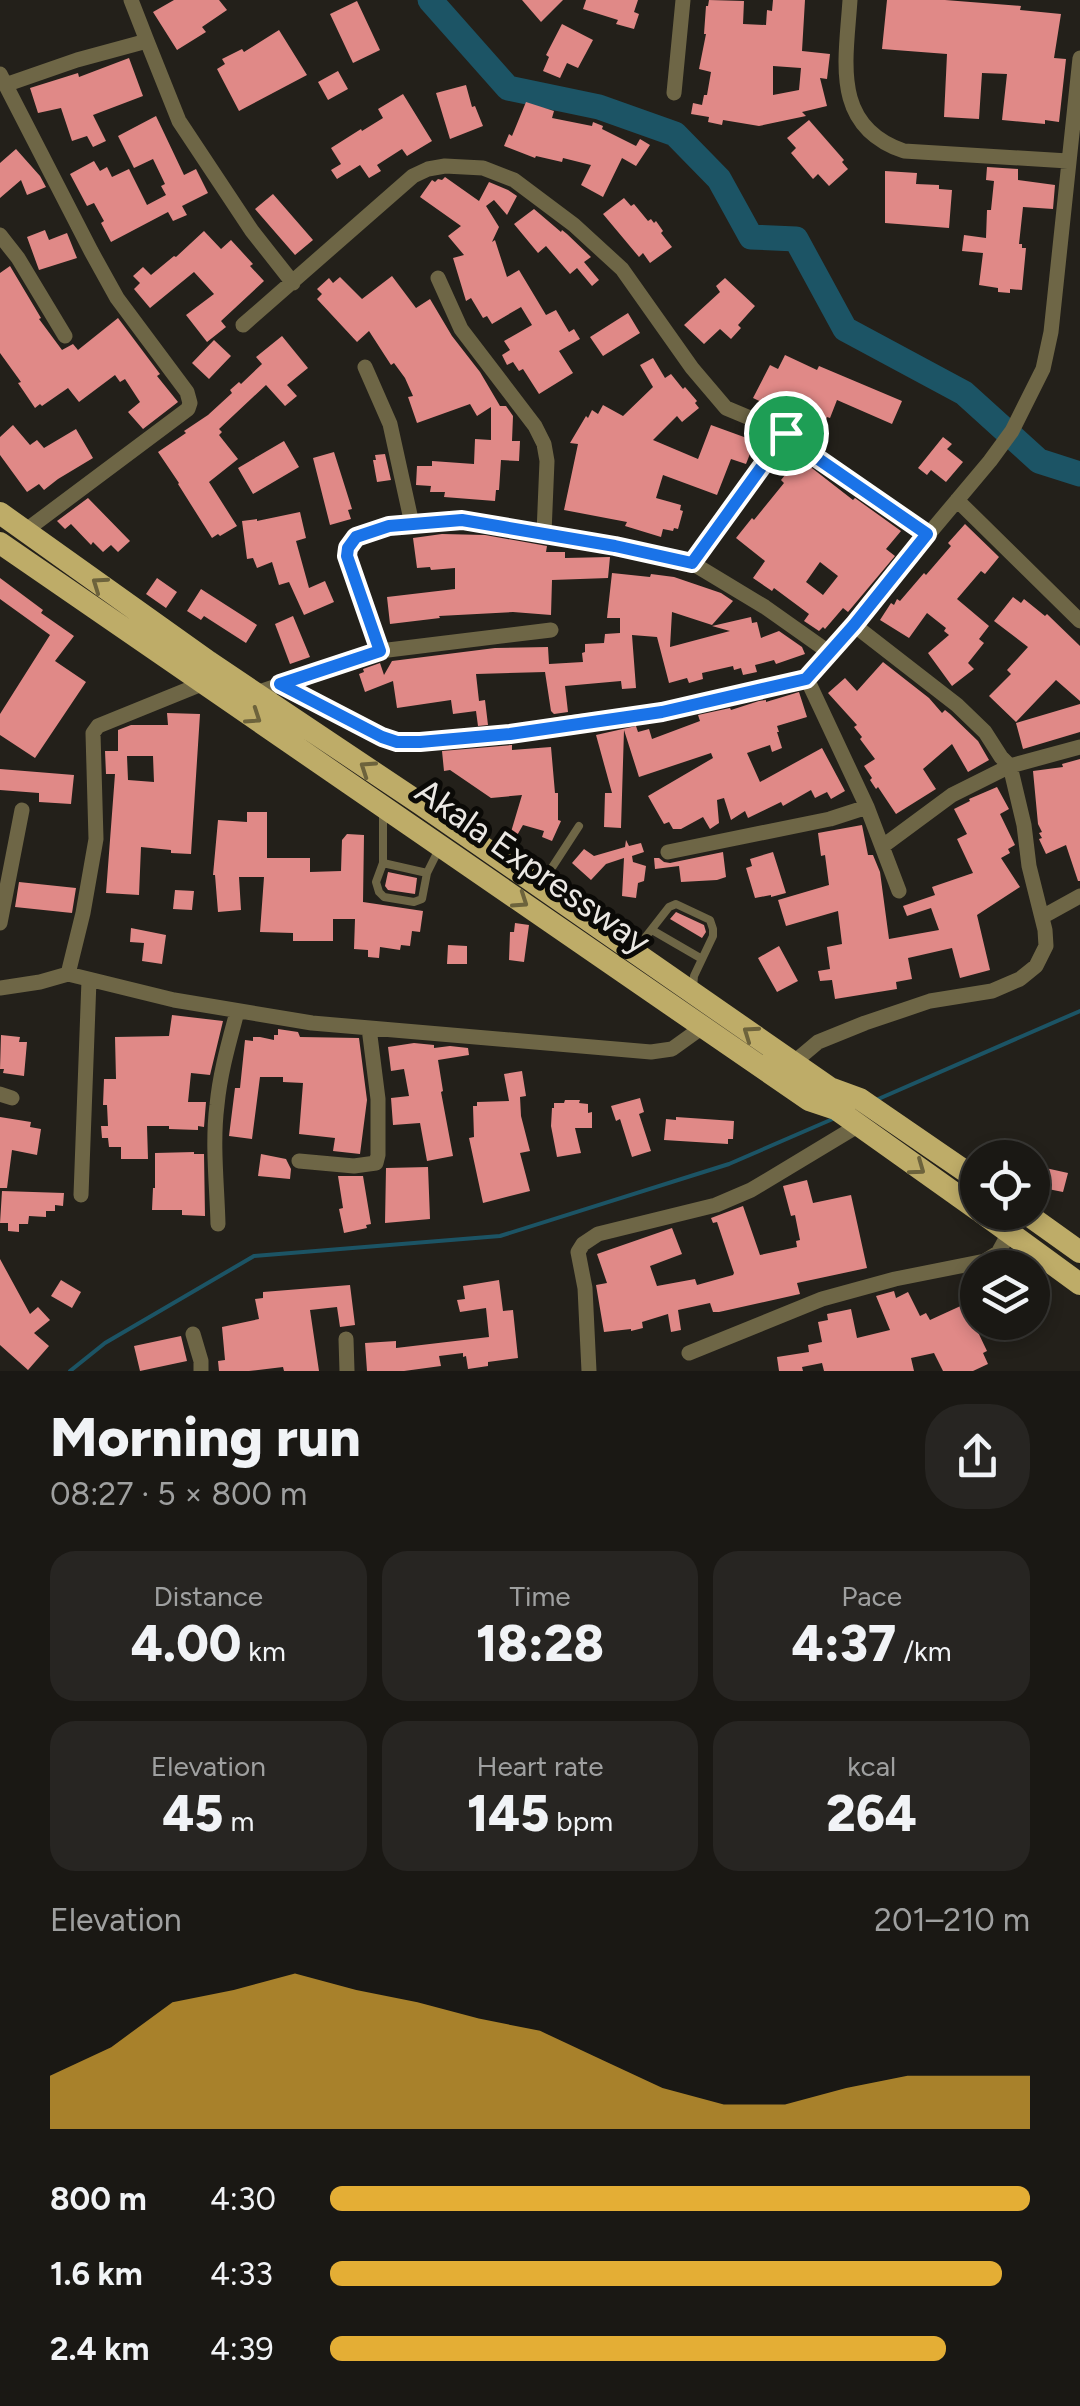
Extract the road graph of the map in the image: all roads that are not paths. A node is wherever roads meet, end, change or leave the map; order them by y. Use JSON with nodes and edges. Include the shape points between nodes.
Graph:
{"nodes":[{"id":1,"x":131,"y":0,"type":"edge"},
{"id":2,"x":684,"y":0,"type":"edge"},
{"id":3,"x":850,"y":0,"type":"edge"},
{"id":4,"x":147,"y":41,"type":"junction"},
{"id":5,"x":1080,"y":58,"type":"edge"},
{"id":6,"x":2,"y":80,"type":"edge"},
{"id":7,"x":674,"y":94,"type":"dead end"},
{"id":8,"x":1068,"y":161,"type":"junction"},
{"id":9,"x":0,"y":235,"type":"edge"},
{"id":10,"x":438,"y":278,"type":"dead end"},
{"id":11,"x":293,"y":283,"type":"junction"},
{"id":12,"x":243,"y":326,"type":"dead end"},
{"id":13,"x":65,"y":336,"type":"dead end"},
{"id":14,"x":365,"y":367,"type":"dead end"},
{"id":15,"x":786,"y":433,"type":"junction"},
{"id":16,"x":956,"y":500,"type":"junction"},
{"id":17,"x":0,"y":513,"type":"edge"},
{"id":18,"x":412,"y":524,"type":"junction"},
{"id":19,"x":25,"y":531,"type":"junction"},
{"id":20,"x":544,"y":534,"type":"junction"},
{"id":21,"x":927,"y":534,"type":"junction"},
{"id":22,"x":0,"y":542,"type":"edge"},
{"id":23,"x":692,"y":563,"type":"junction"},
{"id":24,"x":1080,"y":621,"type":"edge"},
{"id":25,"x":854,"y":625,"type":"junction"},
{"id":26,"x":551,"y":630,"type":"dead end"},
{"id":27,"x":380,"y":651,"type":"junction"},
{"id":28,"x":830,"y":654,"type":"junction"},
{"id":29,"x":806,"y":679,"type":"junction"},
{"id":30,"x":204,"y":682,"type":"junction"},
{"id":31,"x":280,"y":684,"type":"junction"},
{"id":32,"x":256,"y":694,"type":"junction"},
{"id":33,"x":1080,"y":747,"type":"edge"},
{"id":34,"x":1010,"y":766,"type":"junction"},
{"id":35,"x":391,"y":797,"type":"junction"},
{"id":36,"x":867,"y":807,"type":"junction"},
{"id":37,"x":22,"y":810,"type":"dead end"},
{"id":38,"x":579,"y":826,"type":"dead end"},
{"id":39,"x":441,"y":845,"type":"junction"},
{"id":40,"x":883,"y":846,"type":"junction"},
{"id":41,"x":668,"y":852,"type":"dead end"},
{"id":42,"x":383,"y":863,"type":"junction"},
{"id":43,"x":427,"y":873,"type":"junction"},
{"id":44,"x":540,"y":886,"type":"junction"},
{"id":45,"x":900,"y":891,"type":"dead end"},
{"id":46,"x":1080,"y":896,"type":"edge"},
{"id":47,"x":1042,"y":916,"type":"junction"},
{"id":48,"x":0,"y":923,"type":"edge"},
{"id":49,"x":652,"y":930,"type":"junction"},
{"id":50,"x":702,"y":959,"type":"junction"},
{"id":51,"x":627,"y":960,"type":"junction"},
{"id":52,"x":68,"y":974,"type":"junction"},
{"id":53,"x":89,"y":980,"type":"junction"},
{"id":54,"x":0,"y":988,"type":"edge"},
{"id":55,"x":694,"y":994,"type":"junction"},
{"id":56,"x":238,"y":1012,"type":"junction"},
{"id":57,"x":704,"y":1026,"type":"junction"},
{"id":58,"x":369,"y":1028,"type":"junction"},
{"id":59,"x":793,"y":1063,"type":"junction"},
{"id":60,"x":859,"y":1125,"type":"junction"},
{"id":61,"x":300,"y":1161,"type":"dead end"},
{"id":62,"x":960,"y":1168,"type":"edge"},
{"id":63,"x":81,"y":1195,"type":"dead end"},
{"id":64,"x":960,"y":1197,"type":"edge"},
{"id":65,"x":218,"y":1224,"type":"dead end"},
{"id":66,"x":1006,"y":1230,"type":"edge"},
{"id":67,"x":1049,"y":1230,"type":"edge"},
{"id":68,"x":1009,"y":1232,"type":"junction"},
{"id":69,"x":1080,"y":1252,"type":"edge"},
{"id":70,"x":1080,"y":1284,"type":"edge"},
{"id":71,"x":193,"y":1334,"type":"dead end"},
{"id":72,"x":346,"y":1339,"type":"dead end"},
{"id":73,"x":689,"y":1352,"type":"dead end"},
{"id":74,"x":201,"y":1371,"type":"edge"},
{"id":75,"x":347,"y":1371,"type":"edge"},
{"id":76,"x":588,"y":1371,"type":"edge"}],
"edges":[{"from":1,"to":4,"type":"street"},
{"from":2,"to":7,"type":"street"},
{"from":3,"to":8,"type":"street","via":[[850,100],[885,144]]},
{"from":4,"to":6,"type":"street"},
{"from":4,"to":11,"type":"street","via":[[178,121]]},
{"from":5,"to":8,"type":"street"},
{"from":6,"to":19,"type":"street","via":[[117,298],[190,403]]},
{"from":8,"to":16,"type":"street","via":[[1043,369],[1012,432]]},
{"from":9,"to":13,"type":"street"},
{"from":10,"to":20,"type":"street","via":[[461,329],[544,444]]},
{"from":11,"to":12,"type":"street"},
{"from":11,"to":15,"type":"street","via":[[413,176],[445,166],[483,168],[514,180],[622,269],[726,408]]},
{"from":14,"to":18,"type":"street","via":[[390,424]]},
{"from":15,"to":21,"type":"street"},
{"from":15,"to":23,"type":"street"},
{"from":16,"to":21,"type":"street"},
{"from":16,"to":24,"type":"street"},
{"from":17,"to":19,"type":"main road","name":"Akala Expressway"},
{"from":18,"to":20,"type":"street","via":[[462,520]]},
{"from":18,"to":27,"type":"street","via":[[356,537],[348,548]]},
{"from":32,"to":19,"type":"main road","name":"Akala Expressway","one_way":true},
{"from":20,"to":23,"type":"street"},
{"from":21,"to":25,"type":"street"},
{"from":22,"to":30,"type":"main road","name":"Akala Expressway"},
{"from":23,"to":28,"type":"street"},
{"from":25,"to":28,"type":"street"},
{"from":25,"to":34,"type":"street","via":[[957,705]]},
{"from":26,"to":27,"type":"street"},
{"from":27,"to":31,"type":"street"},
{"from":28,"to":29,"type":"street"},
{"from":29,"to":31,"type":"street","via":[[662,712],[420,742],[382,737]]},
{"from":29,"to":36,"type":"street"},
{"from":30,"to":35,"type":"main road","name":"Akala Expressway","one_way":true},
{"from":30,"to":52,"type":"street","via":[[93,733],[96,840]]},
{"from":31,"to":32,"type":"street"},
{"from":35,"to":32,"type":"main road","name":"Akala Expressway","one_way":true},
{"from":33,"to":34,"type":"street"},
{"from":34,"to":40,"type":"street","via":[[952,795]]},
{"from":34,"to":47,"type":"street"},
{"from":35,"to":39,"type":"main road","name":"Akala Expressway"},
{"from":35,"to":42,"type":"lane"},
{"from":35,"to":44,"type":"main road","name":"Akala Expressway"},
{"from":36,"to":40,"type":"street"},
{"from":36,"to":41,"type":"street"},
{"from":37,"to":48,"type":"street"},
{"from":38,"to":44,"type":"lane"},
{"from":39,"to":43,"type":"lane"},
{"from":39,"to":51,"type":"main road","name":"Akala Expressway","one_way":true},
{"from":40,"to":45,"type":"street"},
{"from":42,"to":43,"type":"lane"},
{"from":42,"to":43,"type":"lane","via":[[376,882],[384,897],[418,902]]},
{"from":44,"to":51,"type":"main road","name":"Akala Expressway"},
{"from":46,"to":47,"type":"street"},
{"from":47,"to":59,"type":"street","via":[[1043,957],[1020,979],[865,1023],[818,1042]]},
{"from":49,"to":50,"type":"lane"},
{"from":49,"to":50,"type":"lane","via":[[676,904],[710,920],[713,936]]},
{"from":49,"to":51,"type":"lane"},
{"from":50,"to":55,"type":"lane"},
{"from":51,"to":55,"type":"main road","name":"Akala Expressway"},
{"from":51,"to":57,"type":"main road","name":"Akala Expressway"},
{"from":52,"to":53,"type":"street"},
{"from":52,"to":54,"type":"street"},
{"from":53,"to":56,"type":"street"},
{"from":53,"to":63,"type":"street"},
{"from":59,"to":55,"type":"main road","name":"Akala Expressway","one_way":true},
{"from":56,"to":58,"type":"street"},
{"from":56,"to":65,"type":"street","via":[[216,1106]]},
{"from":57,"to":58,"type":"street","via":[[672,1049],[651,1052]]},
{"from":57,"to":60,"type":"main road","name":"Akala Expressway","via":[[808,1100]]},
{"from":58,"to":61,"type":"street","via":[[378,1099],[376,1163]]},
{"from":59,"to":62,"type":"main road","name":"Akala Expressway","via":[[860,1099]]},
{"from":60,"to":64,"type":"main road","name":"Akala Expressway","one_way":true},
{"from":60,"to":76,"type":"street","via":[[751,1190],[583,1244],[578,1252]]},
{"from":66,"to":68,"type":"main road","name":"Akala Expressway"},
{"from":67,"to":69,"type":"main road"},
{"from":68,"to":70,"type":"main road","name":"Akala Expressway"},
{"from":68,"to":73,"type":"street","via":[[985,1261],[822,1298]]},
{"from":71,"to":74,"type":"street"},
{"from":72,"to":75,"type":"street"}]}
